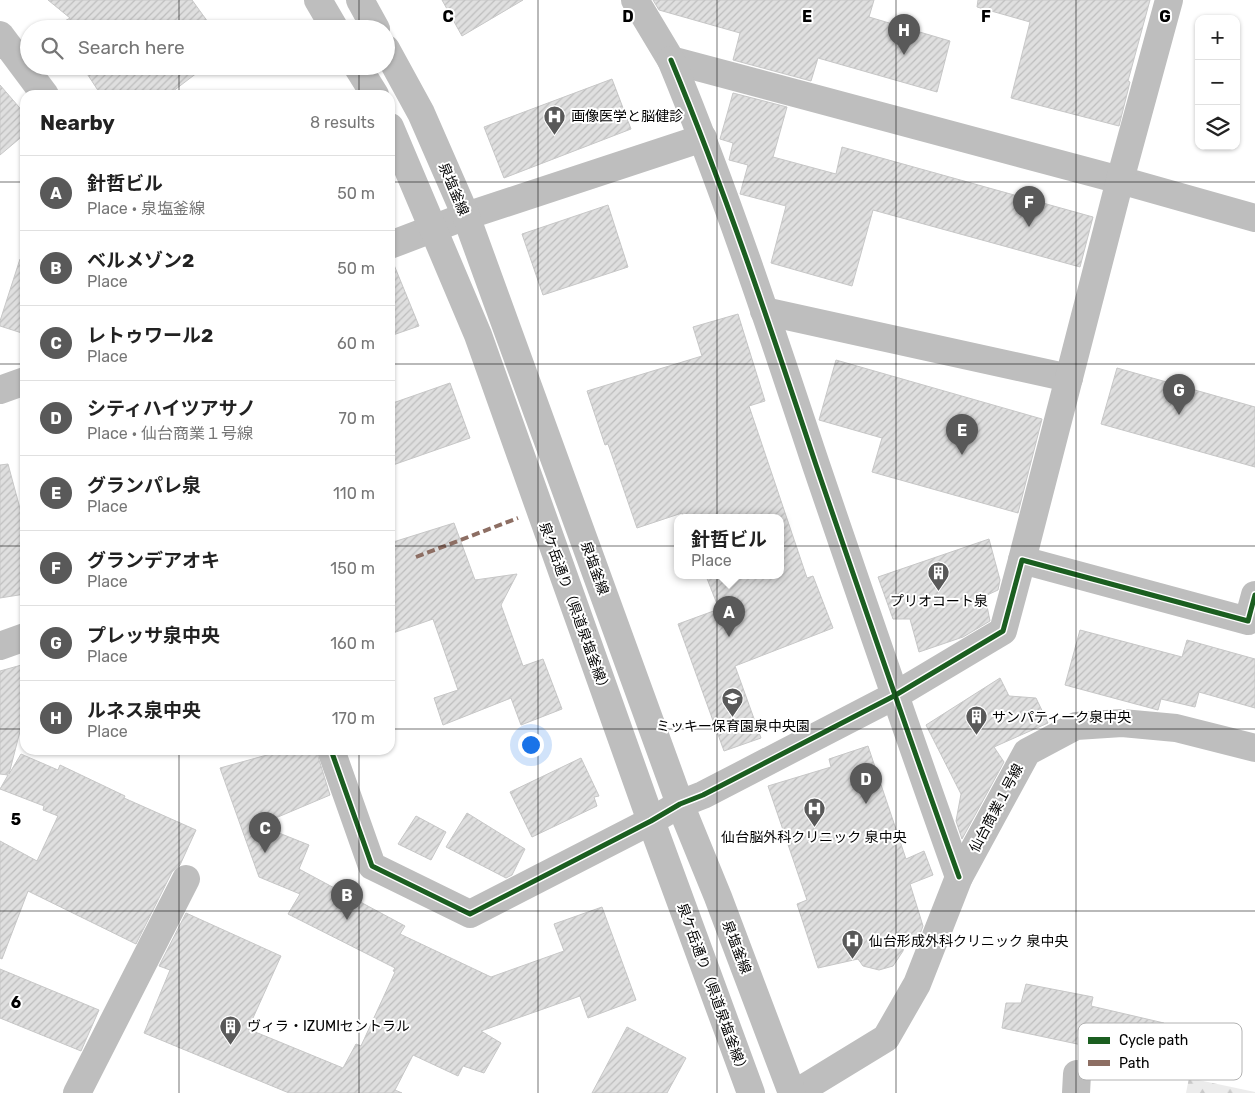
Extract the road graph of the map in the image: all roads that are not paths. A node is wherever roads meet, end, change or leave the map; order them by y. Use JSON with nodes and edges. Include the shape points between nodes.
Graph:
{"nodes":[{"id":1,"x":318,"y":0,"type":"edge"},
{"id":2,"x":360,"y":0,"type":"edge"},
{"id":3,"x":635,"y":0,"type":"edge"},
{"id":4,"x":1169,"y":0,"type":"edge"},
{"id":5,"x":330,"y":20,"type":"edge"},
{"id":6,"x":371,"y":20,"type":"edge"},
{"id":7,"x":0,"y":35,"type":"edge"},
{"id":8,"x":671,"y":60,"type":"junction"},
{"id":9,"x":20,"y":62,"type":"edge"},
{"id":10,"x":395,"y":65,"type":"edge"},
{"id":11,"x":30,"y":75,"type":"edge"},
{"id":12,"x":363,"y":75,"type":"edge"},
{"id":13,"x":41,"y":90,"type":"edge"},
{"id":14,"x":372,"y":90,"type":"edge"},
{"id":15,"x":703,"y":138,"type":"junction"},
{"id":16,"x":395,"y":139,"type":"edge"},
{"id":17,"x":1120,"y":180,"type":"junction"},
{"id":18,"x":466,"y":216,"type":"junction"},
{"id":19,"x":1255,"y":218,"type":"edge"},
{"id":20,"x":433,"y":228,"type":"junction"},
{"id":21,"x":395,"y":243,"type":"edge"},
{"id":22,"x":764,"y":311,"type":"junction"},
{"id":23,"x":1069,"y":378,"type":"junction"},
{"id":24,"x":20,"y":383,"type":"edge"},
{"id":25,"x":0,"y":390,"type":"edge"},
{"id":26,"x":1022,"y":560,"type":"junction"},
{"id":27,"x":1255,"y":594,"type":"edge"},
{"id":28,"x":20,"y":638,"type":"edge"},
{"id":29,"x":0,"y":646,"type":"edge"},
{"id":30,"x":894,"y":696,"type":"junction"},
{"id":31,"x":1255,"y":748,"type":"edge"},
{"id":32,"x":333,"y":755,"type":"edge"},
{"id":33,"x":680,"y":804,"type":"junction"},
{"id":34,"x":651,"y":821,"type":"junction"},
{"id":35,"x":959,"y":877,"type":"junction"},
{"id":36,"x":186,"y":879,"type":"dead end"},
{"id":37,"x":78,"y":1093,"type":"edge"},
{"id":38,"x":751,"y":1093,"type":"edge"},
{"id":39,"x":792,"y":1093,"type":"edge"},
{"id":40,"x":796,"y":1093,"type":"edge"}],
"edges":[{"from":1,"to":5,"type":"street"},
{"from":2,"to":6,"type":"street"},
{"from":3,"to":8,"type":"street"},
{"from":4,"to":17,"type":"street"},
{"from":7,"to":9,"type":"street"},
{"from":8,"to":15,"type":"street"},
{"from":8,"to":17,"type":"street"},
{"from":10,"to":18,"type":"street","name":"泉塩釜線","via":[[421,113]]},
{"from":11,"to":13,"type":"street"},
{"from":12,"to":14,"type":"street"},
{"from":15,"to":18,"type":"street"},
{"from":15,"to":22,"type":"street"},
{"from":16,"to":20,"type":"street","name":"泉ケ岳通り（県道泉塩釜線）"},
{"from":17,"to":19,"type":"street"},
{"from":17,"to":23,"type":"street"},
{"from":18,"to":20,"type":"street"},
{"from":18,"to":33,"type":"street","name":"泉塩釜線"},
{"from":20,"to":21,"type":"street"},
{"from":20,"to":34,"type":"street","name":"泉ケ岳通り（県道泉塩釜線）","via":[[478,335]]},
{"from":22,"to":23,"type":"street"},
{"from":22,"to":30,"type":"street"},
{"from":23,"to":26,"type":"street"},
{"from":24,"to":25,"type":"street"},
{"from":26,"to":27,"type":"street","via":[[1248,621]]},
{"from":26,"to":30,"type":"street","via":[[1003,631]]},
{"from":28,"to":29,"type":"street"},
{"from":30,"to":33,"type":"street"},
{"from":30,"to":35,"type":"street"},
{"from":31,"to":35,"type":"street","name":"仙台商業１号線","via":[[1176,728],[1122,723],[1076,726],[1027,752]]},
{"from":32,"to":34,"type":"street","via":[[372,866],[470,914]]},
{"from":33,"to":34,"type":"street"},
{"from":33,"to":39,"type":"street","name":"泉塩釜線"},
{"from":34,"to":38,"type":"street","name":"泉ケ岳通り（県道泉塩釜線）"},
{"from":35,"to":40,"type":"street","name":"仙台商業１号線","via":[[917,984],[886,1038]]},
{"from":36,"to":37,"type":"street"}]}
